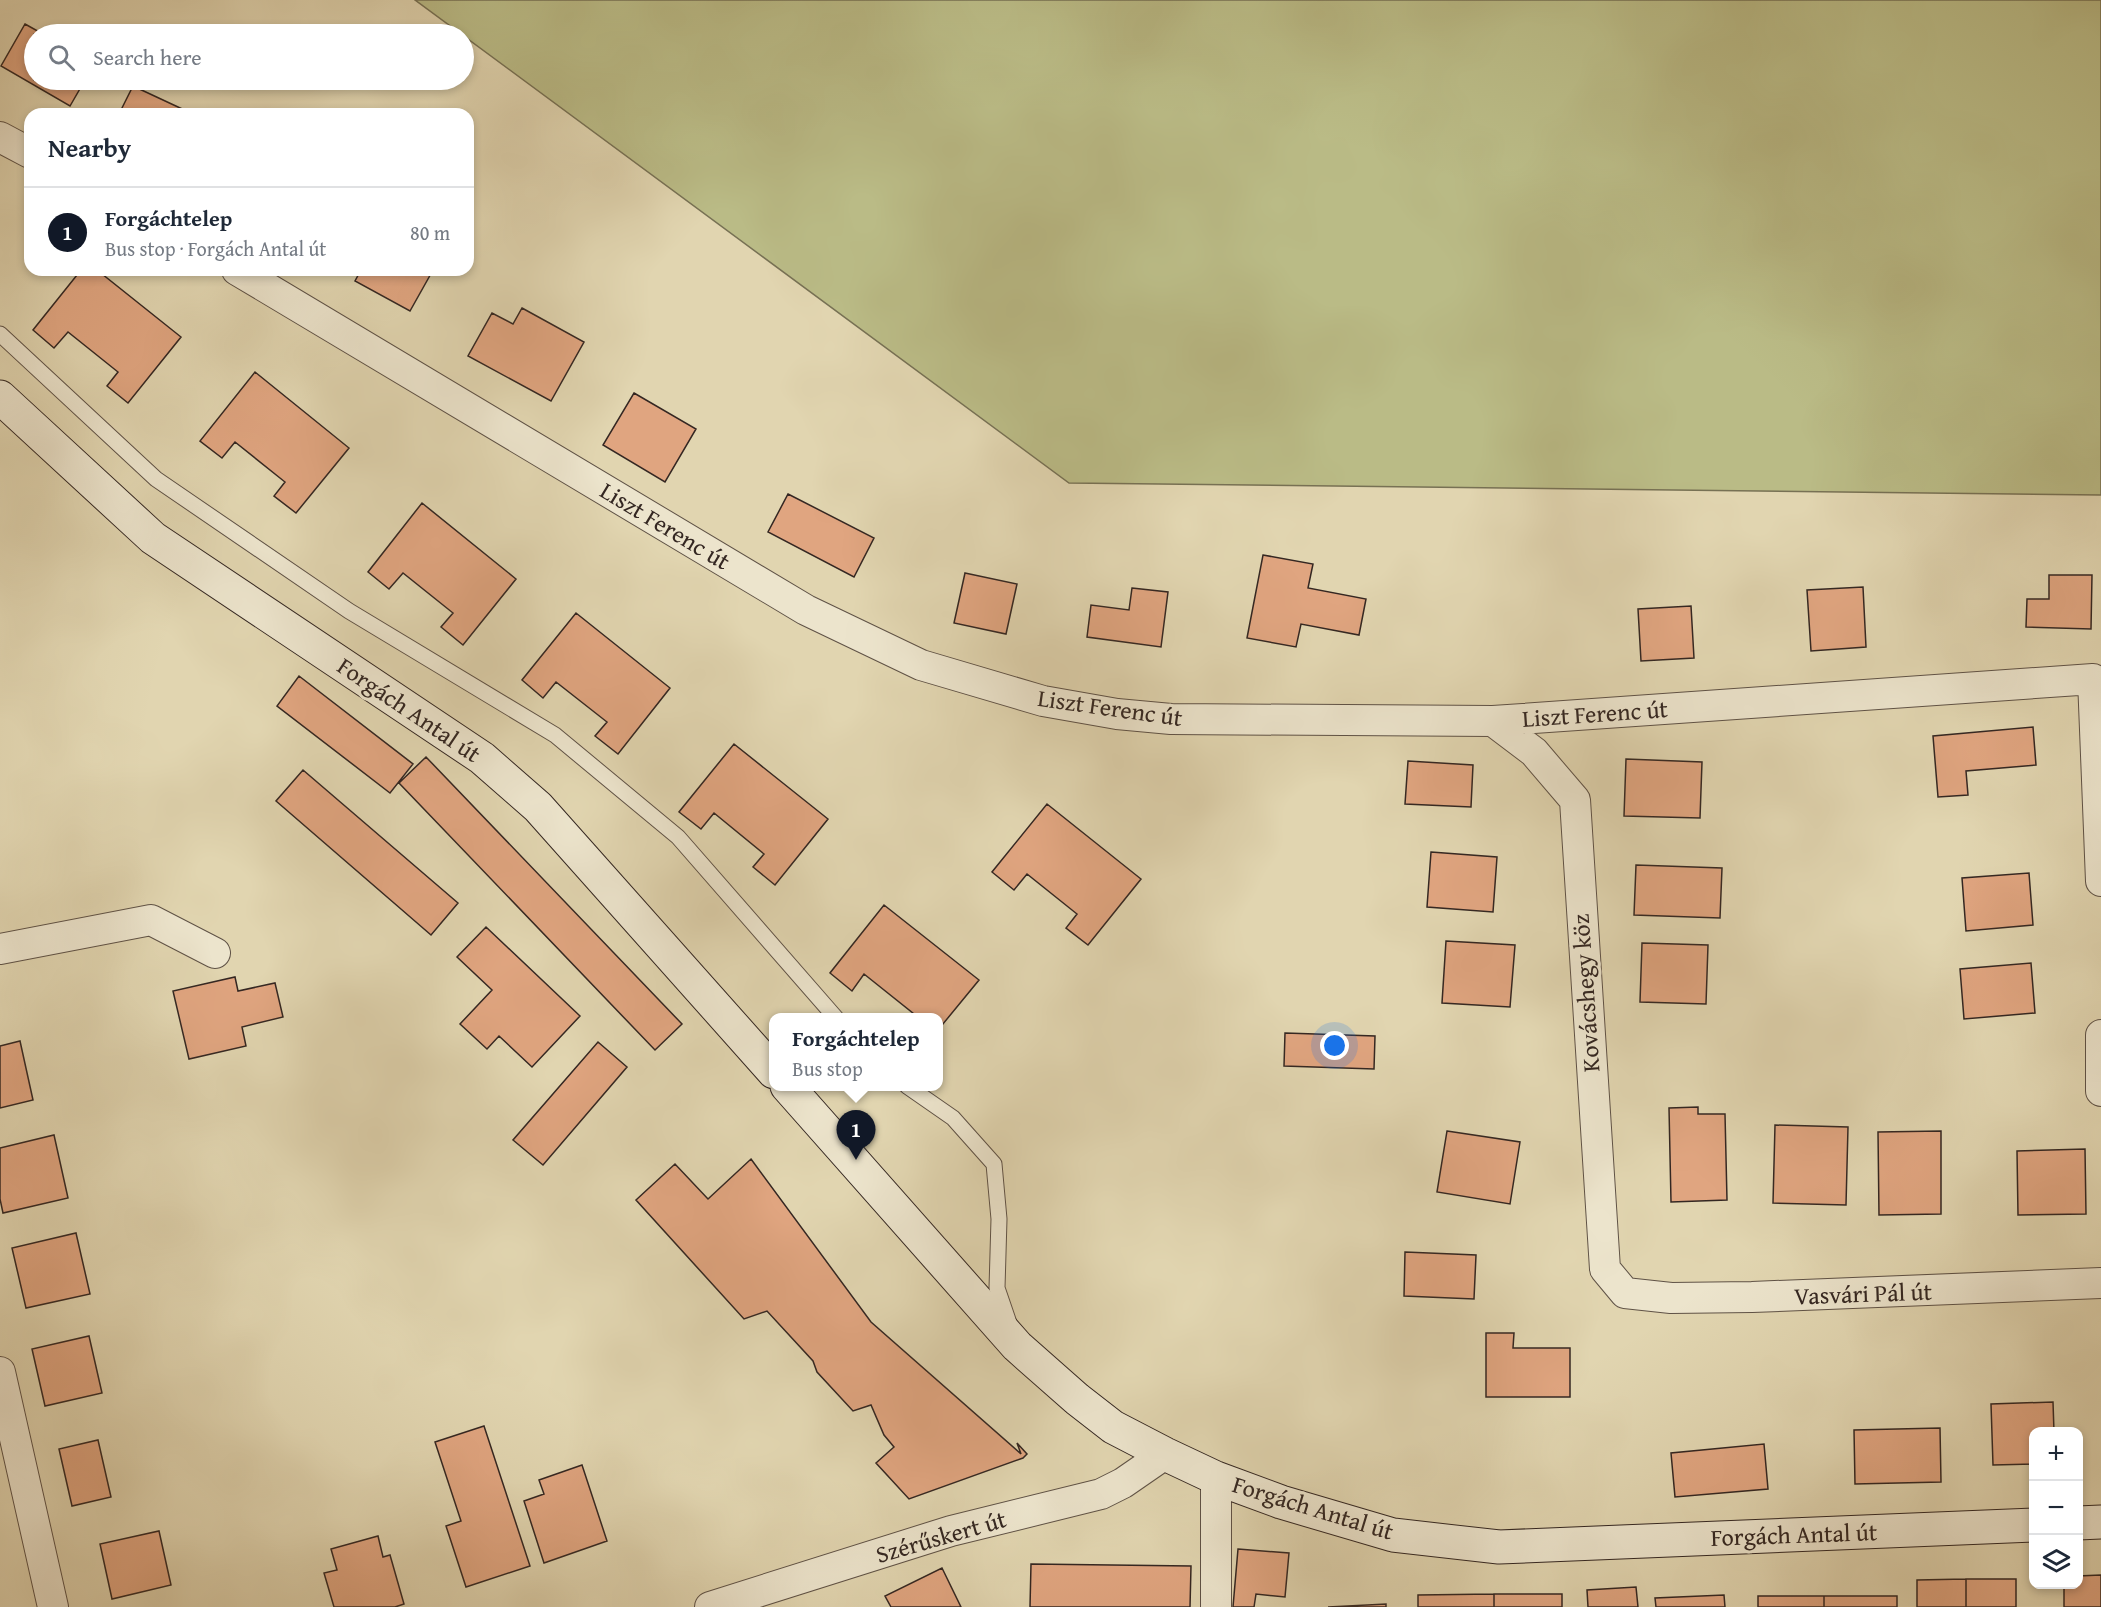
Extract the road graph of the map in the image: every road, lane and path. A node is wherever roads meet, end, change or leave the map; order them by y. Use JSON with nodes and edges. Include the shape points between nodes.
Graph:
{"nodes":[{"id":1,"x":0,"y":137,"type":"edge"},
{"id":2,"x":24,"y":150,"type":"edge"},
{"id":3,"x":247,"y":276,"type":"edge"},
{"id":4,"x":0,"y":334,"type":"edge"},
{"id":5,"x":0,"y":397,"type":"edge"},
{"id":6,"x":1493,"y":721,"type":"junction"},
{"id":7,"x":2101,"y":881,"type":"edge"},
{"id":8,"x":0,"y":949,"type":"edge"},
{"id":9,"x":215,"y":953,"type":"dead end"},
{"id":10,"x":832,"y":1013,"type":"edge"},
{"id":11,"x":2101,"y":1035,"type":"edge"},
{"id":12,"x":769,"y":1066,"type":"edge"},
{"id":13,"x":791,"y":1091,"type":"edge"},
{"id":14,"x":914,"y":1091,"type":"edge"},
{"id":15,"x":2101,"y":1091,"type":"edge"},
{"id":16,"x":2101,"y":1283,"type":"edge"},
{"id":17,"x":1625,"y":1293,"type":"joint"},
{"id":18,"x":1017,"y":1346,"type":"junction"},
{"id":19,"x":0,"y":1372,"type":"edge"},
{"id":20,"x":1165,"y":1454,"type":"junction"},
{"id":21,"x":1216,"y":1478,"type":"junction"},
{"id":22,"x":2101,"y":1522,"type":"edge"},
{"id":23,"x":2083,"y":1523,"type":"edge"},
{"id":24,"x":2029,"y":1525,"type":"edge"},
{"id":25,"x":53,"y":1607,"type":"edge"},
{"id":26,"x":710,"y":1607,"type":"edge"},
{"id":27,"x":1216,"y":1607,"type":"edge"}],
"edges":[{"from":1,"to":2,"type":"street"},
{"from":3,"to":6,"type":"street","name":"Liszt Ferenc út","via":[[806,610],[921,665],[1043,701],[1160,718]]},
{"from":4,"to":10,"type":"lane","via":[[156,479],[349,611],[555,735],[678,837]]},
{"from":5,"to":12,"type":"street","name":"Forgách Antal út","via":[[153,538],[482,758],[538,807]]},
{"from":6,"to":7,"type":"street","name":"Liszt Ferenc út","via":[[2093,679]]},
{"from":6,"to":17,"type":"street","name":"Kovácshegy köz","via":[[1534,752],[1575,800],[1605,1269]]},
{"from":8,"to":9,"type":"street","via":[[151,920]]},
{"from":11,"to":15,"type":"street"},
{"from":13,"to":18,"type":"street","name":"Forgách Antal út"},
{"from":14,"to":18,"type":"lane","via":[[953,1118],[994,1164],[999,1219],[998,1288]]},
{"from":16,"to":17,"type":"street","name":"Vasvári Pál út","via":[[1752,1297],[1671,1298]]},
{"from":18,"to":20,"type":"street","name":"Forgách Antal út","via":[[1113,1427]]},
{"from":19,"to":25,"type":"street"},
{"from":20,"to":21,"type":"street","name":"Forgách Antal út"},
{"from":20,"to":26,"type":"street","name":"Szérűskert út","via":[[1101,1494],[951,1531]]},
{"from":21,"to":24,"type":"street","name":"Forgách Antal út","via":[[1393,1535],[1499,1547]]},
{"from":21,"to":27,"type":"street"},
{"from":22,"to":23,"type":"street"}]}
